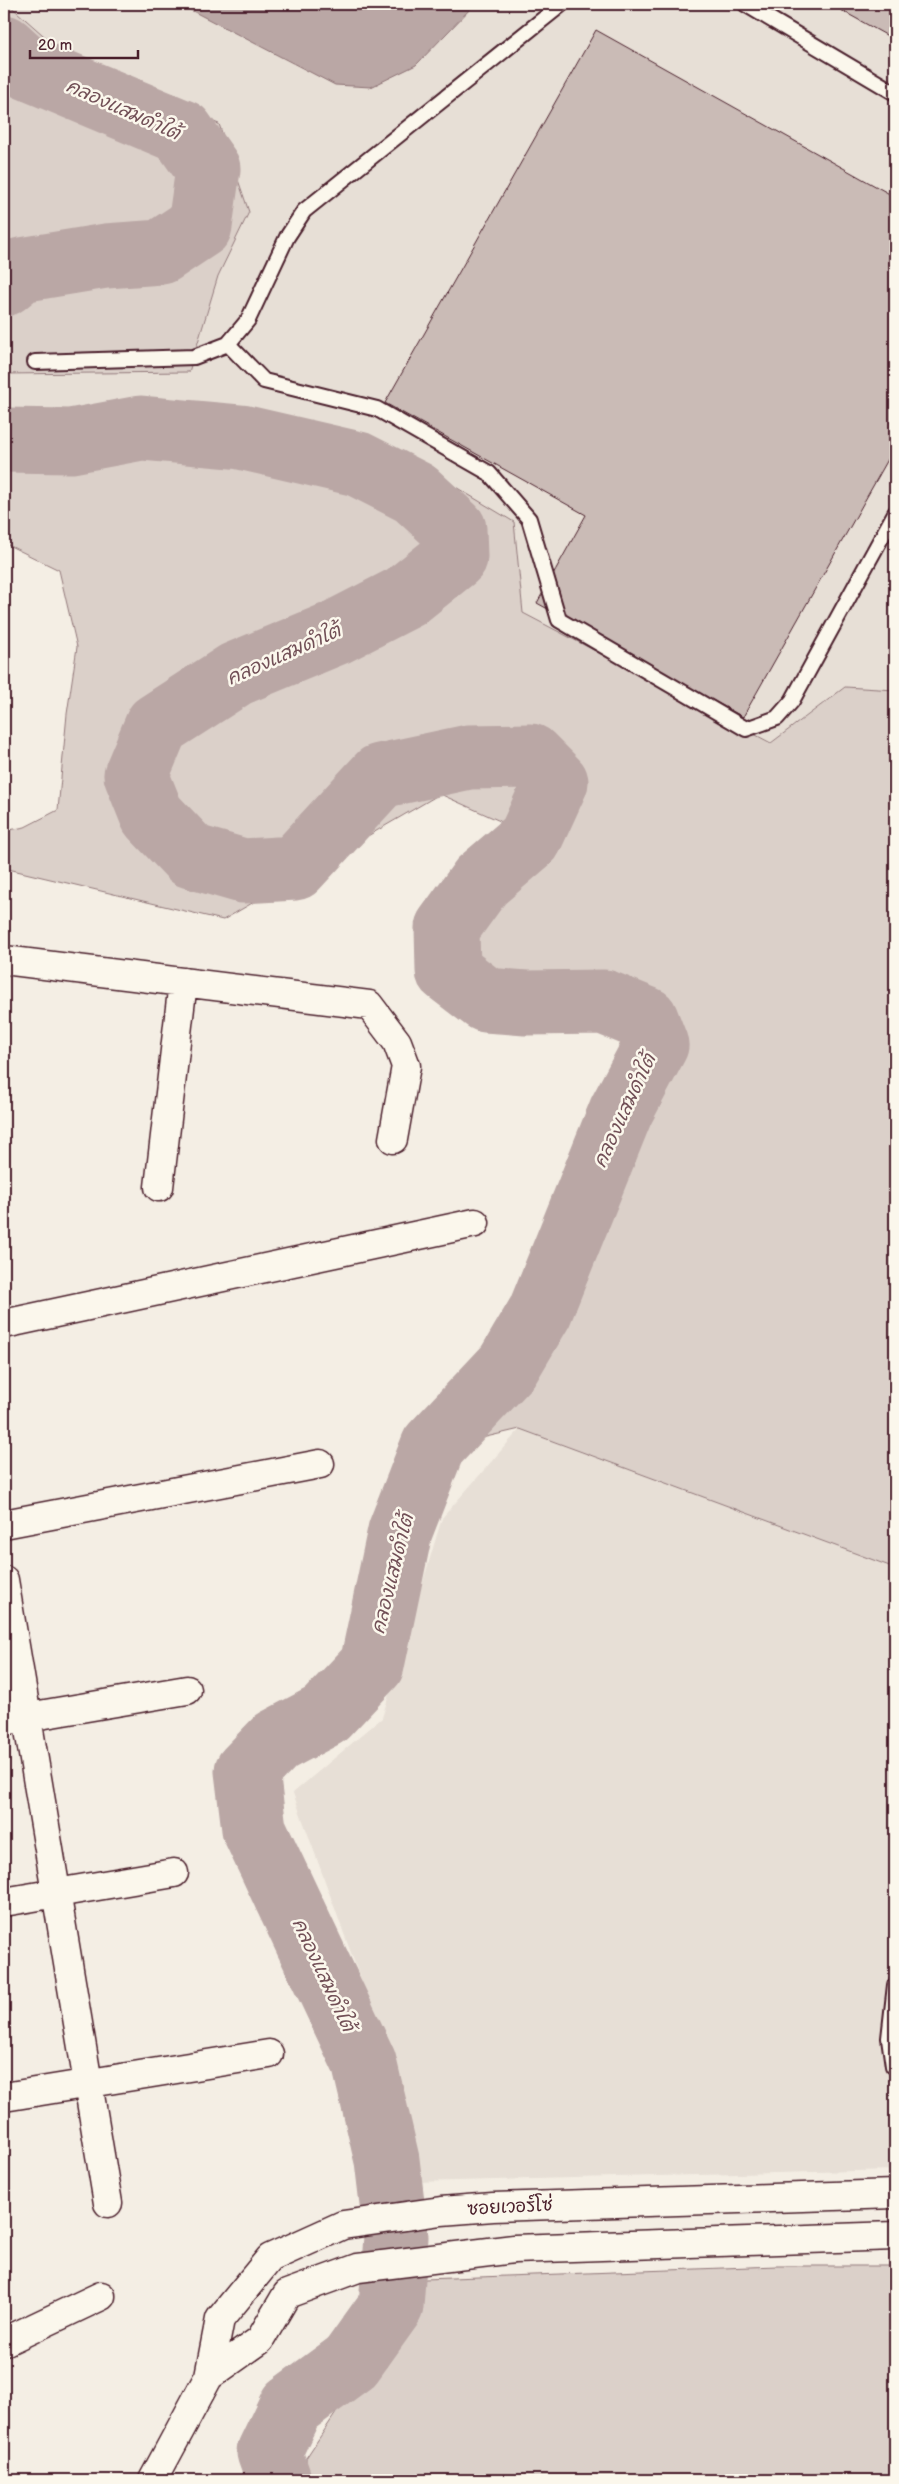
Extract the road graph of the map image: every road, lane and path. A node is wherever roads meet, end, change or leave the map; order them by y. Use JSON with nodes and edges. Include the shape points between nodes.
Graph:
{"nodes":[{"id":1,"x":562,"y":4,"type":"edge"},
{"id":2,"x":745,"y":4,"type":"edge"},
{"id":3,"x":895,"y":93,"type":"edge"},
{"id":4,"x":228,"y":344,"type":"junction"},
{"id":5,"x":35,"y":362,"type":"dead end"},
{"id":6,"x":895,"y":513,"type":"edge"},
{"id":7,"x":4,"y":960,"type":"edge"},
{"id":8,"x":183,"y":982,"type":"junction"},
{"id":9,"x":393,"y":1139,"type":"dead end"},
{"id":10,"x":159,"y":1187,"type":"dead end"},
{"id":11,"x":475,"y":1223,"type":"dead end"},
{"id":12,"x":4,"y":1324,"type":"edge"},
{"id":13,"x":320,"y":1464,"type":"dead end"},
{"id":14,"x":4,"y":1524,"type":"edge"},
{"id":15,"x":4,"y":1580,"type":"edge"},
{"id":16,"x":187,"y":1690,"type":"dead end"},
{"id":17,"x":15,"y":1719,"type":"edge"},
{"id":18,"x":174,"y":1873,"type":"dead end"},
{"id":19,"x":56,"y":1893,"type":"junction"},
{"id":20,"x":4,"y":1902,"type":"edge"},
{"id":21,"x":895,"y":1985,"type":"edge"},
{"id":22,"x":269,"y":2054,"type":"dead end"},
{"id":23,"x":895,"y":2067,"type":"edge"},
{"id":24,"x":88,"y":2083,"type":"junction"},
{"id":25,"x":4,"y":2097,"type":"edge"},
{"id":26,"x":895,"y":2194,"type":"edge"},
{"id":27,"x":108,"y":2203,"type":"dead end"},
{"id":28,"x":895,"y":2236,"type":"edge"},
{"id":29,"x":101,"y":2296,"type":"dead end"},
{"id":30,"x":4,"y":2342,"type":"edge"},
{"id":31,"x":209,"y":2376,"type":"junction"},
{"id":32,"x":153,"y":2480,"type":"edge"}],
"edges":[{"from":1,"to":4,"type":"lane","via":[[304,211],[287,237],[248,320]]},
{"from":2,"to":3,"type":"lane"},
{"from":4,"to":5,"type":"lane","via":[[194,357]]},
{"from":4,"to":6,"type":"lane","via":[[264,381],[377,409],[489,473],[529,519],[559,620],[746,729],[777,718],[792,701]]},
{"from":7,"to":8,"type":"street"},
{"from":8,"to":9,"type":"street","via":[[369,1005],[397,1042],[406,1066]]},
{"from":8,"to":10,"type":"street"},
{"from":11,"to":12,"type":"street"},
{"from":13,"to":14,"type":"street"},
{"from":15,"to":17,"type":"street"},
{"from":16,"to":17,"type":"street"},
{"from":17,"to":19,"type":"street"},
{"from":18,"to":19,"type":"street"},
{"from":19,"to":20,"type":"street"},
{"from":19,"to":24,"type":"street"},
{"from":21,"to":23,"type":"lane","via":[[889,2038]]},
{"from":22,"to":24,"type":"street"},
{"from":24,"to":25,"type":"street"},
{"from":24,"to":27,"type":"street"},
{"from":26,"to":31,"type":"street","name":"ซอยเวอร์โซ่","via":[[493,2207],[343,2225],[270,2258],[220,2319]]},
{"from":28,"to":31,"type":"street","name":"ซอยเวอร์โซ่","via":[[499,2251],[358,2268],[287,2294],[260,2340]]},
{"from":29,"to":30,"type":"street"},
{"from":31,"to":32,"type":"street","name":"ซอยเวอร์โซ่"}]}
